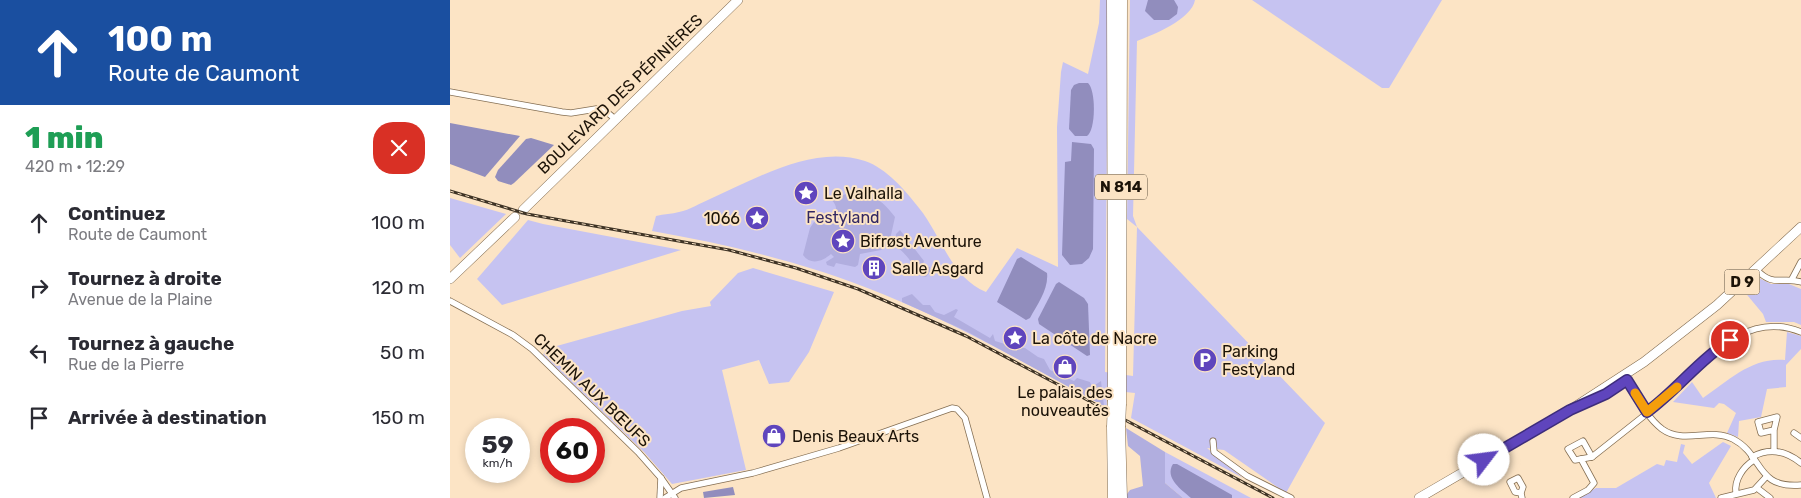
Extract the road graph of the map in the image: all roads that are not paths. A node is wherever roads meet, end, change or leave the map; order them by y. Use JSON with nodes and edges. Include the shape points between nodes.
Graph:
{"nodes":[{"id":1,"x":738,"y":0,"type":"edge"},
{"id":2,"x":1112,"y":0,"type":"edge"},
{"id":3,"x":1122,"y":0,"type":"edge"},
{"id":4,"x":1126,"y":0,"type":"edge"},
{"id":5,"x":1121,"y":58,"type":"junction"},
{"id":6,"x":450,"y":92,"type":"edge"},
{"id":7,"x":615,"y":119,"type":"junction"},
{"id":8,"x":522,"y":210,"type":"dead end"},
{"id":9,"x":515,"y":217,"type":"dead end"},
{"id":10,"x":1801,"y":227,"type":"edge"},
{"id":11,"x":1801,"y":262,"type":"edge"},
{"id":12,"x":1756,"y":269,"type":"junction"},
{"id":13,"x":450,"y":279,"type":"edge"},
{"id":14,"x":1792,"y":279,"type":"junction"},
{"id":15,"x":1801,"y":282,"type":"edge"},
{"id":16,"x":451,"y":303,"type":"edge"},
{"id":17,"x":1801,"y":332,"type":"edge"},
{"id":18,"x":1117,"y":373,"type":"junction"},
{"id":19,"x":1626,"y":378,"type":"junction"},
{"id":20,"x":1647,"y":412,"type":"junction"},
{"id":21,"x":1116,"y":427,"type":"junction"},
{"id":22,"x":1774,"y":430,"type":"dead end"},
{"id":23,"x":1794,"y":433,"type":"dead end"},
{"id":24,"x":1801,"y":438,"type":"edge"},
{"id":25,"x":1213,"y":441,"type":"dead end"},
{"id":26,"x":1774,"y":450,"type":"junction"},
{"id":27,"x":1592,"y":457,"type":"junction"},
{"id":28,"x":1753,"y":458,"type":"junction"},
{"id":29,"x":1581,"y":459,"type":"junction"},
{"id":30,"x":1801,"y":463,"type":"edge"},
{"id":31,"x":1766,"y":477,"type":"junction"},
{"id":32,"x":661,"y":478,"type":"junction"},
{"id":33,"x":1801,"y":485,"type":"edge"},
{"id":34,"x":1757,"y":488,"type":"junction"},
{"id":35,"x":1736,"y":493,"type":"junction"},
{"id":36,"x":674,"y":496,"type":"edge"},
{"id":37,"x":660,"y":498,"type":"edge"},
{"id":38,"x":665,"y":498,"type":"edge"},
{"id":39,"x":987,"y":498,"type":"edge"},
{"id":40,"x":1112,"y":498,"type":"edge"},
{"id":41,"x":1122,"y":498,"type":"edge"},
{"id":42,"x":1292,"y":498,"type":"edge"},
{"id":43,"x":1419,"y":498,"type":"edge"},
{"id":44,"x":1573,"y":498,"type":"edge"},
{"id":45,"x":1720,"y":498,"type":"edge"},
{"id":46,"x":1770,"y":498,"type":"edge"}],
"edges":[{"from":1,"to":7,"type":"main road","name":"BOULEVARD DES PÉPINIÈRES"},
{"from":2,"to":18,"type":"highway","number":"N 814"},
{"from":3,"to":5,"type":"highway","number":"N 814"},
{"from":4,"to":5,"type":"highway"},
{"from":5,"to":18,"type":"highway","number":"N 814"},
{"from":6,"to":7,"type":"street","via":[[571,113],[602,108]]},
{"from":7,"to":8,"type":"main road","name":"BOULEVARD DES PÉPINIÈRES"},
{"from":9,"to":13,"type":"main road"},
{"from":10,"to":12,"type":"main road","number":"D 9"},
{"from":11,"to":14,"type":"street"},
{"from":12,"to":14,"type":"street","via":[[1768,280]]},
{"from":12,"to":19,"type":"main road","number":"D 9"},
{"from":14,"to":15,"type":"street"},
{"from":16,"to":32,"type":"street","name":"CHEMIN AUX BŒUFS","via":[[513,335],[532,349]]},
{"from":17,"to":20,"type":"street","via":[[1769,326],[1738,336],[1709,356]]},
{"from":18,"to":21,"type":"highway","number":"N 814","bridge":true},
{"from":19,"to":20,"type":"street"},
{"from":19,"to":43,"type":"main road","number":"D 9"},
{"from":20,"to":27,"type":"street"},
{"from":20,"to":28,"type":"street","via":[[1667,432],[1682,436],[1713,434],[1728,437],[1740,443]]},
{"from":21,"to":40,"type":"highway","number":"N 814"},
{"from":21,"to":41,"type":"highway","number":"N 814"},
{"from":22,"to":26,"type":"street"},
{"from":23,"to":24,"type":"street"},
{"from":25,"to":42,"type":"street","via":[[1214,452],[1236,469]]},
{"from":26,"to":28,"type":"street"},
{"from":26,"to":30,"type":"street","via":[[1786,453]]},
{"from":27,"to":29,"type":"street"},
{"from":27,"to":29,"type":"street","via":[[1583,440],[1568,449],[1574,460]]},
{"from":28,"to":31,"type":"street"},
{"from":28,"to":35,"type":"street","via":[[1735,485]]},
{"from":29,"to":44,"type":"street","via":[[1594,483]]},
{"from":31,"to":33,"type":"street","via":[[1781,485]]},
{"from":31,"to":34,"type":"street"},
{"from":32,"to":36,"type":"street","name":"CHEMIN AUX BŒUFS"},
{"from":32,"to":37,"type":"street"},
{"from":34,"to":35,"type":"street"},
{"from":34,"to":46,"type":"street"},
{"from":35,"to":45,"type":"street"},
{"from":36,"to":38,"type":"street"},
{"from":36,"to":39,"type":"street","via":[[681,488],[753,473],[839,448],[952,408],[965,418]]}]}
